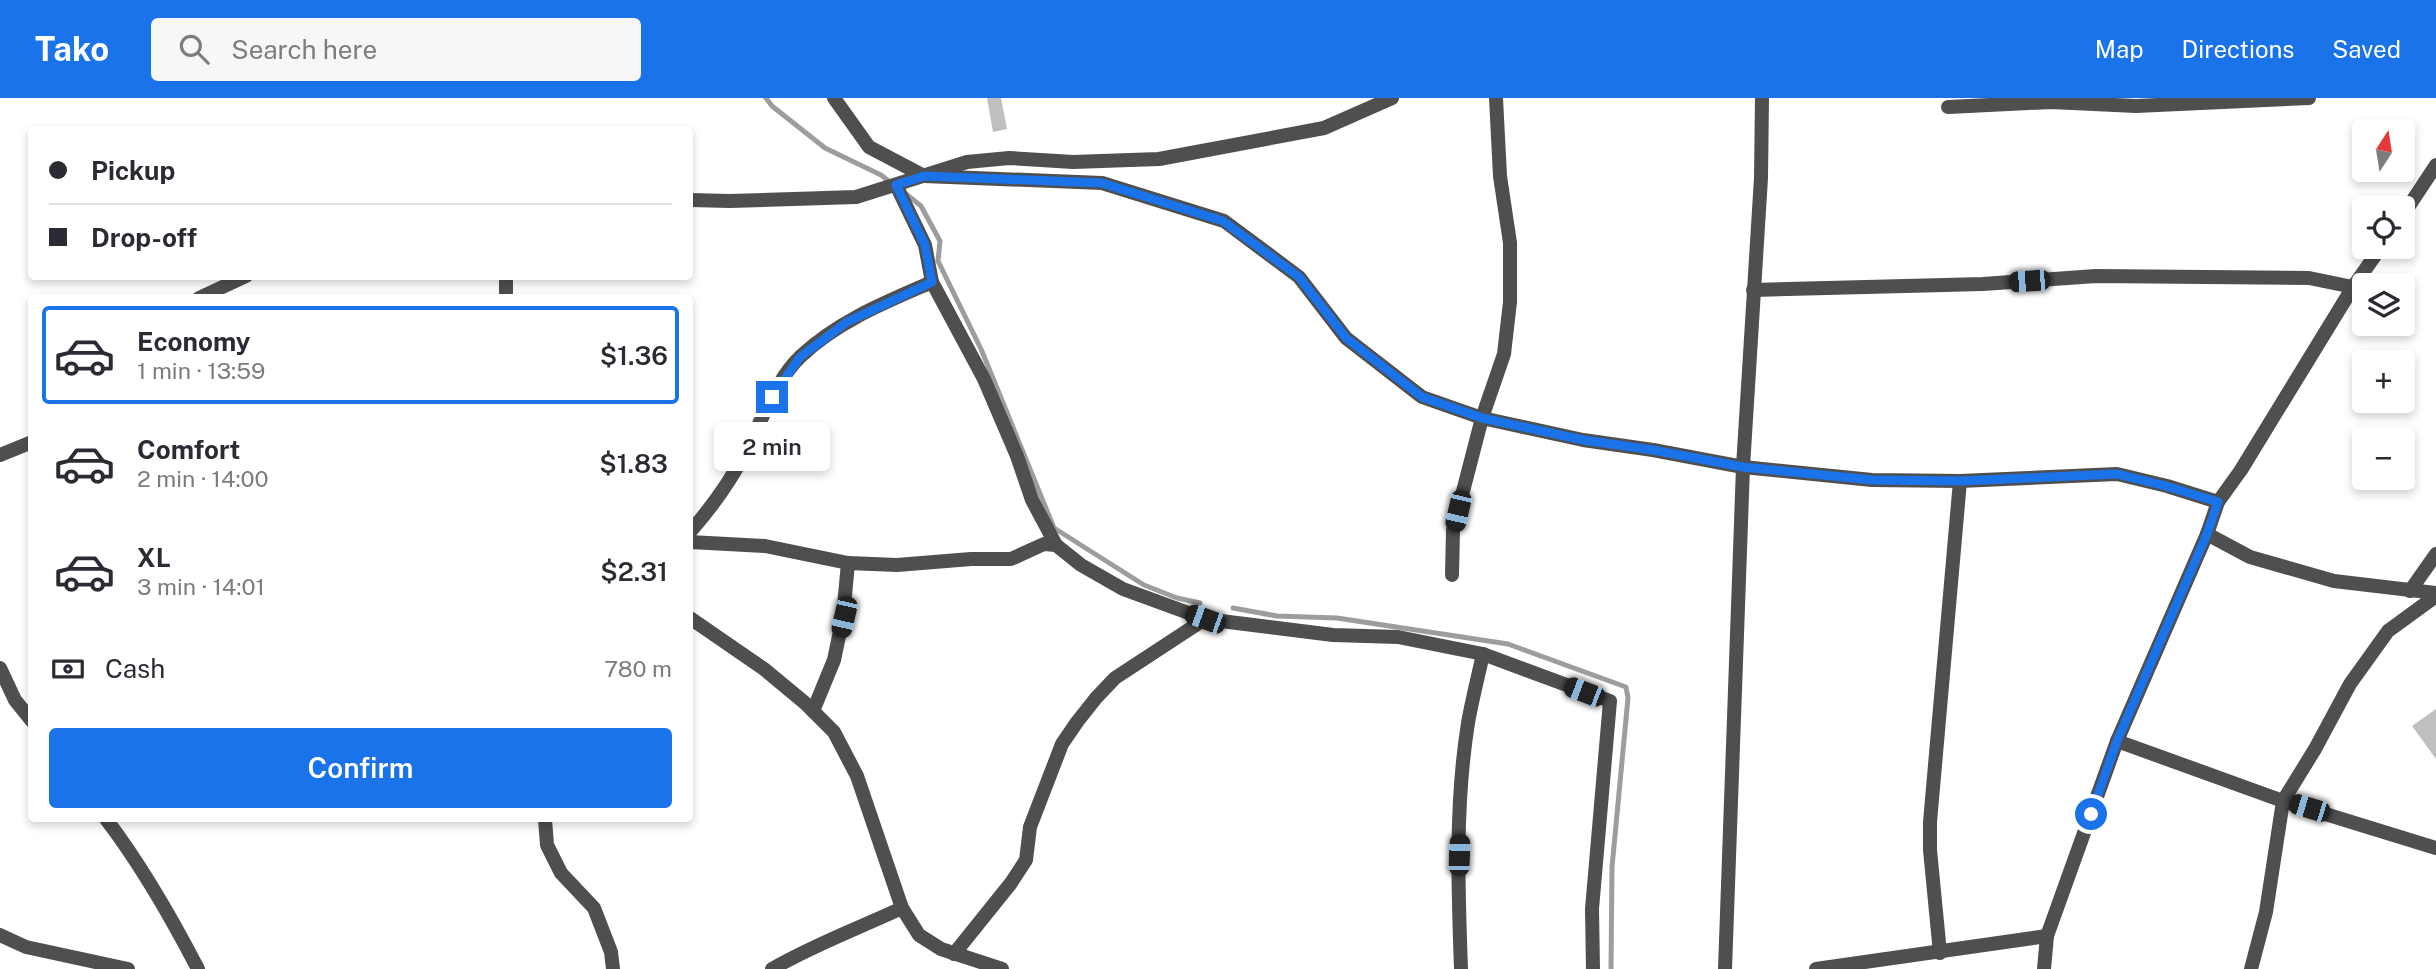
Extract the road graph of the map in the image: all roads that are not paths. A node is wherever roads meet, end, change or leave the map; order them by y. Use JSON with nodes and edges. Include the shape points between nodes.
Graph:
{"nodes":[{"id":1,"x":834,"y":98,"type":"edge"},
{"id":2,"x":1392,"y":98,"type":"edge"},
{"id":3,"x":1496,"y":98,"type":"edge"},
{"id":4,"x":1762,"y":98,"type":"edge"},
{"id":5,"x":2309,"y":98,"type":"edge"},
{"id":6,"x":2254,"y":100,"type":"edge"},
{"id":7,"x":1948,"y":107,"type":"dead end"},
{"id":8,"x":2436,"y":165,"type":"edge"},
{"id":9,"x":924,"y":176,"type":"junction"},
{"id":10,"x":896,"y":185,"type":"junction"},
{"id":11,"x":2415,"y":197,"type":"edge"},
{"id":12,"x":693,"y":200,"type":"edge"},
{"id":13,"x":237,"y":280,"type":"edge"},
{"id":14,"x":932,"y":282,"type":"junction"},
{"id":15,"x":2352,"y":287,"type":"edge"},
{"id":16,"x":2352,"y":289,"type":"edge"},
{"id":17,"x":1753,"y":290,"type":"junction"},
{"id":18,"x":208,"y":294,"type":"edge"},
{"id":19,"x":1482,"y":418,"type":"junction"},
{"id":20,"x":28,"y":444,"type":"edge"},
{"id":21,"x":0,"y":455,"type":"edge"},
{"id":22,"x":1743,"y":467,"type":"junction"},
{"id":23,"x":1960,"y":481,"type":"junction"},
{"id":24,"x":2218,"y":502,"type":"junction"},
{"id":25,"x":693,"y":529,"type":"edge"},
{"id":26,"x":2207,"y":534,"type":"junction"},
{"id":27,"x":693,"y":541,"type":"edge"},
{"id":28,"x":1056,"y":545,"type":"junction"},
{"id":29,"x":2436,"y":554,"type":"edge"},
{"id":30,"x":848,"y":563,"type":"junction"},
{"id":31,"x":1452,"y":575,"type":"dead end"},
{"id":32,"x":2410,"y":591,"type":"junction"},
{"id":33,"x":2436,"y":595,"type":"edge"},
{"id":34,"x":1205,"y":619,"type":"junction"},
{"id":35,"x":693,"y":620,"type":"edge"},
{"id":36,"x":1483,"y":654,"type":"junction"},
{"id":37,"x":0,"y":668,"type":"edge"},
{"id":38,"x":813,"y":711,"type":"junction"},
{"id":39,"x":28,"y":716,"type":"edge"},
{"id":40,"x":2117,"y":741,"type":"junction"},
{"id":41,"x":2283,"y":801,"type":"junction"},
{"id":42,"x":108,"y":822,"type":"edge"},
{"id":43,"x":545,"y":822,"type":"edge"},
{"id":44,"x":2436,"y":848,"type":"edge"},
{"id":45,"x":902,"y":908,"type":"junction"},
{"id":46,"x":0,"y":934,"type":"edge"},
{"id":47,"x":2048,"y":936,"type":"junction"},
{"id":48,"x":1940,"y":953,"type":"junction"},
{"id":49,"x":954,"y":954,"type":"junction"},
{"id":50,"x":128,"y":969,"type":"edge"},
{"id":51,"x":198,"y":969,"type":"edge"},
{"id":52,"x":613,"y":969,"type":"edge"},
{"id":53,"x":772,"y":969,"type":"edge"},
{"id":54,"x":1002,"y":969,"type":"edge"},
{"id":55,"x":1461,"y":969,"type":"edge"},
{"id":56,"x":1592,"y":969,"type":"edge"},
{"id":57,"x":1725,"y":969,"type":"edge"},
{"id":58,"x":1816,"y":969,"type":"edge"},
{"id":59,"x":2044,"y":969,"type":"edge"},
{"id":60,"x":2251,"y":969,"type":"edge"}],
"edges":[{"from":1,"to":9,"type":"street","via":[[869,147]]},
{"from":2,"to":9,"type":"street","via":[[1324,128],[1159,159],[1073,162],[1009,158],[967,162]]},
{"from":3,"to":19,"type":"street","via":[[1500,176],[1510,243],[1510,302],[1504,354]]},
{"from":4,"to":17,"type":"street"},
{"from":5,"to":6,"type":"street"},
{"from":6,"to":7,"type":"street"},
{"from":8,"to":11,"type":"street"},
{"from":9,"to":10,"type":"street"},
{"from":9,"to":19,"type":"street","via":[[1102,183],[1223,221],[1299,277],[1346,338],[1422,397]]},
{"from":10,"to":12,"type":"street","via":[[856,197]]},
{"from":10,"to":14,"type":"street","via":[[925,245]]},
{"from":13,"to":18,"type":"street"},
{"from":14,"to":25,"type":"street","via":[[847,322],[800,357],[772,397],[745,454],[712,507]]},
{"from":14,"to":28,"type":"street","via":[[984,379],[1032,500]]},
{"from":15,"to":17,"type":"street","via":[[2309,278],[2096,276]]},
{"from":16,"to":24,"type":"street"},
{"from":17,"to":22,"type":"street"},
{"from":19,"to":22,"type":"street"},
{"from":19,"to":31,"type":"street","via":[[1453,530]]},
{"from":20,"to":21,"type":"street"},
{"from":22,"to":23,"type":"street","via":[[1872,480]]},
{"from":22,"to":57,"type":"street"},
{"from":23,"to":24,"type":"street","via":[[2117,474]]},
{"from":23,"to":48,"type":"street","via":[[1930,822]]},
{"from":24,"to":26,"type":"street"},
{"from":26,"to":32,"type":"street","via":[[2250,556],[2333,581]]},
{"from":26,"to":40,"type":"street"},
{"from":27,"to":30,"type":"street","via":[[765,546]]},
{"from":28,"to":30,"type":"street","via":[[1044,544],[1011,559]]},
{"from":28,"to":34,"type":"street","via":[[1123,589]]},
{"from":29,"to":32,"type":"street"},
{"from":30,"to":38,"type":"street","via":[[844,617],[834,660]]},
{"from":32,"to":33,"type":"street"},
{"from":33,"to":41,"type":"street","via":[[2389,631],[2350,684]]},
{"from":34,"to":36,"type":"street","via":[[1333,635],[1398,637]]},
{"from":34,"to":49,"type":"street","via":[[1115,678],[1077,722],[1062,744],[1030,827],[1026,860]]},
{"from":35,"to":38,"type":"street","via":[[764,669]]},
{"from":36,"to":55,"type":"street","via":[[1468,721],[1462,784]]},
{"from":36,"to":56,"type":"street","via":[[1610,701],[1591,909]]},
{"from":37,"to":39,"type":"street"},
{"from":38,"to":45,"type":"street","via":[[834,732],[857,776]]},
{"from":40,"to":41,"type":"street"},
{"from":40,"to":47,"type":"street"},
{"from":41,"to":44,"type":"street"},
{"from":41,"to":60,"type":"street","via":[[2266,912]]},
{"from":42,"to":51,"type":"street","via":[[132,854]]},
{"from":43,"to":52,"type":"street","via":[[547,845],[561,873],[594,908]]},
{"from":45,"to":49,"type":"street","via":[[919,935]]},
{"from":45,"to":53,"type":"street"},
{"from":46,"to":50,"type":"street","via":[[26,947]]},
{"from":47,"to":48,"type":"street"},
{"from":47,"to":59,"type":"street"},
{"from":48,"to":58,"type":"street"},
{"from":49,"to":54,"type":"street"}]}
